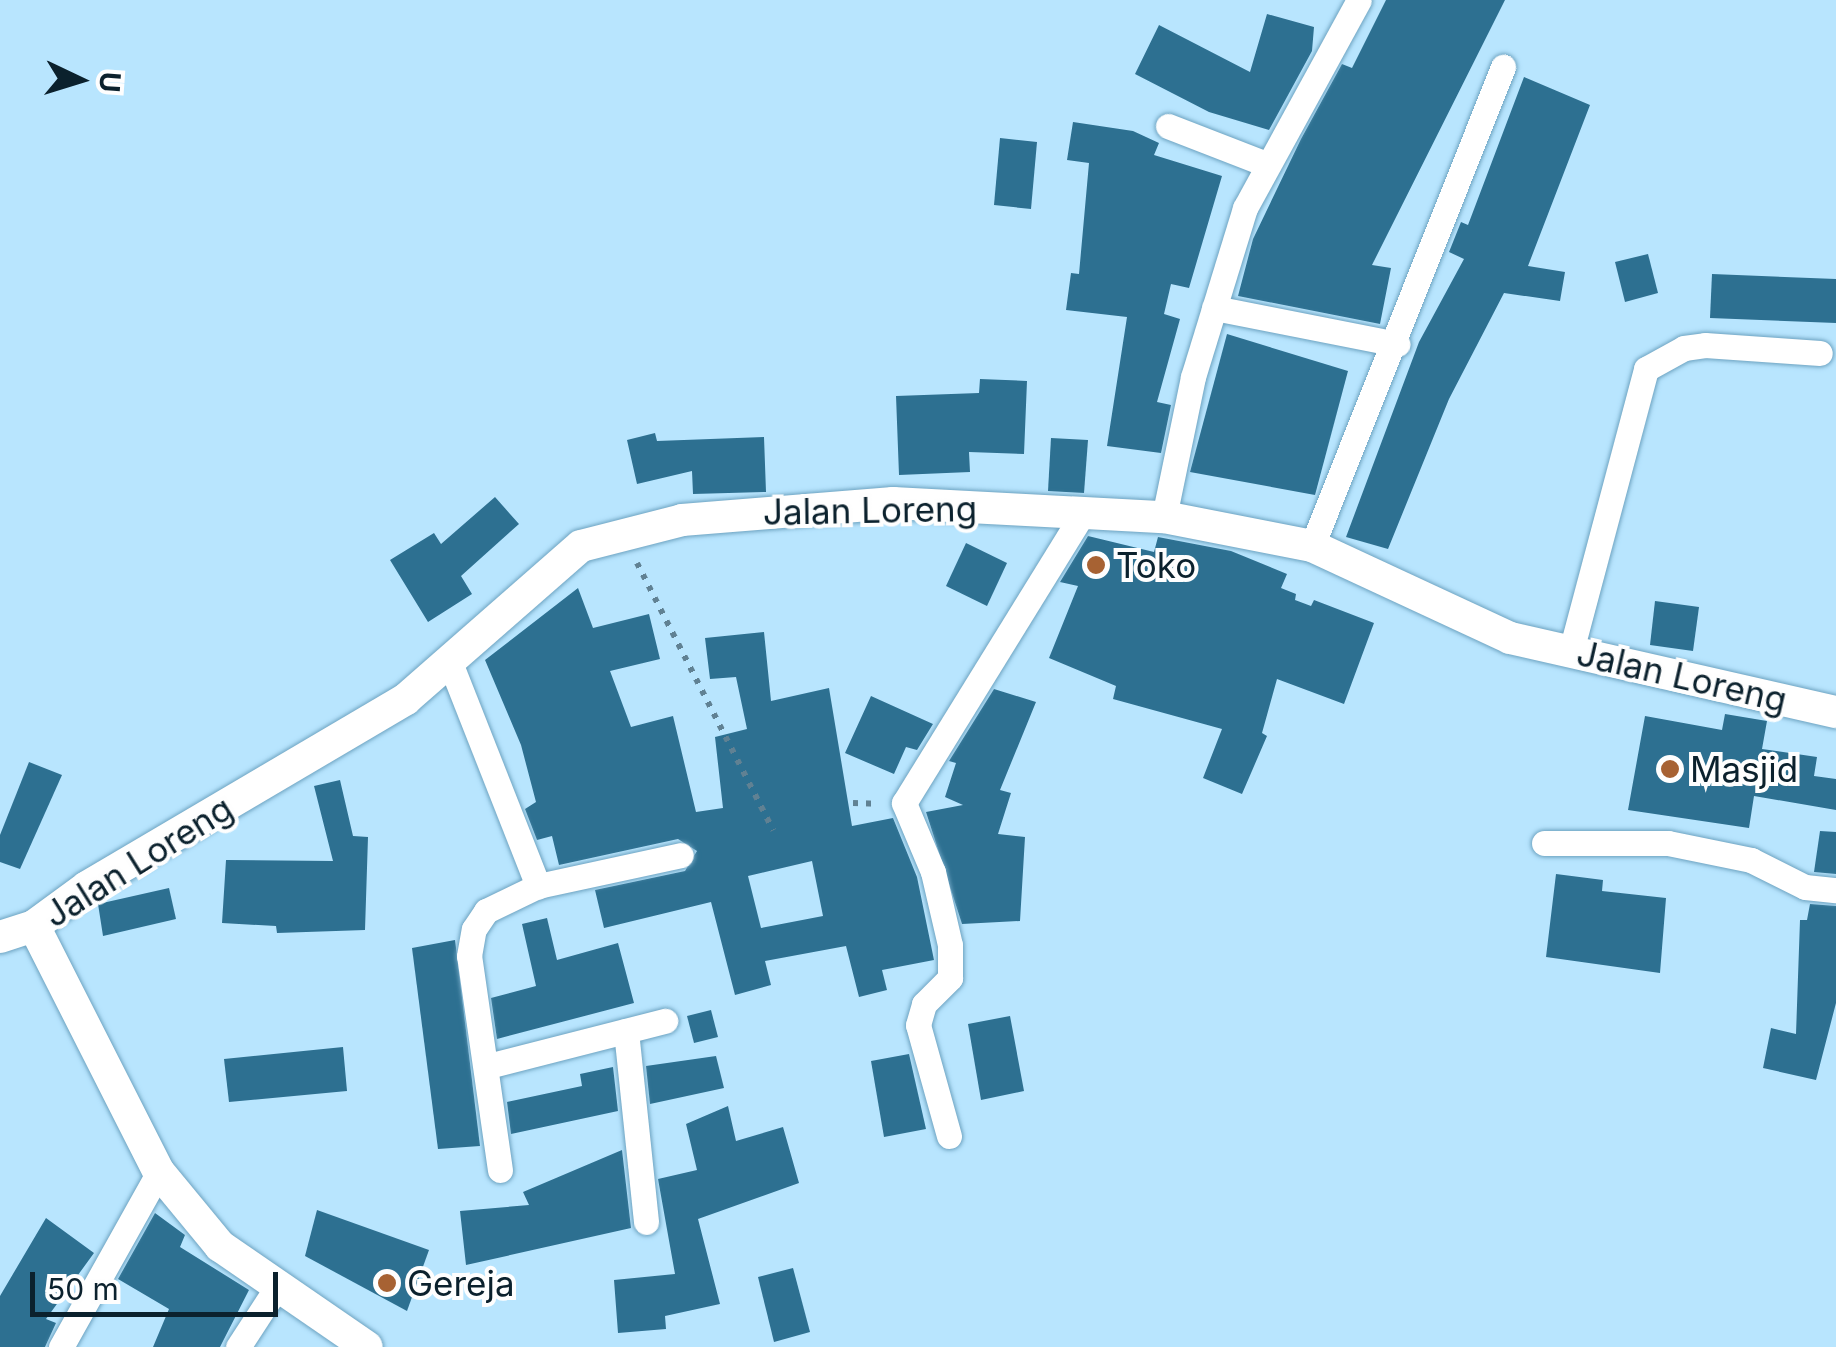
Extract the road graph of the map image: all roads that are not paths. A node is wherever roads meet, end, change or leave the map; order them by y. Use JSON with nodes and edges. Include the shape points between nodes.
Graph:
{"nodes":[{"id":1,"x":1359,"y":0,"type":"edge"},
{"id":2,"x":1503,"y":67,"type":"dead end"},
{"id":3,"x":1168,"y":126,"type":"dead end"},
{"id":4,"x":1266,"y":164,"type":"junction"},
{"id":5,"x":1214,"y":308,"type":"junction"},
{"id":6,"x":1398,"y":344,"type":"junction"},
{"id":7,"x":1820,"y":353,"type":"dead end"},
{"id":8,"x":1084,"y":513,"type":"junction"},
{"id":9,"x":1164,"y":517,"type":"junction"},
{"id":10,"x":1312,"y":546,"type":"junction"},
{"id":11,"x":1571,"y":651,"type":"junction"},
{"id":12,"x":451,"y":665,"type":"junction"},
{"id":13,"x":1836,"y":712,"type":"edge"},
{"id":14,"x":1544,"y":843,"type":"dead end"},
{"id":15,"x":681,"y":855,"type":"dead end"},
{"id":16,"x":538,"y":886,"type":"junction"},
{"id":17,"x":1836,"y":890,"type":"edge"},
{"id":18,"x":34,"y":926,"type":"junction"},
{"id":19,"x":0,"y":937,"type":"edge"},
{"id":20,"x":665,"y":1021,"type":"dead end"},
{"id":21,"x":626,"y":1031,"type":"junction"},
{"id":22,"x":488,"y":1066,"type":"junction"},
{"id":23,"x":949,"y":1136,"type":"dead end"},
{"id":24,"x":500,"y":1170,"type":"dead end"},
{"id":25,"x":159,"y":1172,"type":"junction"},
{"id":26,"x":646,"y":1222,"type":"dead end"},
{"id":27,"x":279,"y":1284,"type":"junction"},
{"id":28,"x":61,"y":1347,"type":"edge"},
{"id":29,"x":238,"y":1347,"type":"edge"},
{"id":30,"x":367,"y":1347,"type":"edge"}],
"edges":[{"from":1,"to":4,"type":"street"},
{"from":2,"to":6,"type":"street"},
{"from":3,"to":4,"type":"street"},
{"from":4,"to":5,"type":"street"},
{"from":5,"to":6,"type":"street"},
{"from":5,"to":9,"type":"street"},
{"from":6,"to":10,"type":"street"},
{"from":7,"to":11,"type":"street","via":[[1705,345],[1684,348],[1646,369]]},
{"from":8,"to":9,"type":"street","name":"Jalan Loreng"},
{"from":8,"to":12,"type":"street","name":"Jalan Loreng","via":[[893,503],[754,511],[620,531],[581,546]]},
{"from":8,"to":23,"type":"street","via":[[904,803],[933,872],[950,945],[950,978],[924,1004],[918,1025]]},
{"from":9,"to":10,"type":"street","name":"Jalan Loreng"},
{"from":10,"to":11,"type":"street","name":"Jalan Loreng","via":[[1454,616],[1510,638]]},
{"from":11,"to":13,"type":"street","name":"Jalan Loreng"},
{"from":12,"to":16,"type":"street"},
{"from":12,"to":18,"type":"street","name":"Jalan Loreng"},
{"from":14,"to":17,"type":"street","via":[[1630,838],[1702,849],[1751,860],[1804,887]]},
{"from":15,"to":16,"type":"street"},
{"from":16,"to":22,"type":"street","via":[[498,902],[474,929],[471,978]]},
{"from":18,"to":19,"type":"street","name":"Jalan Loreng"},
{"from":18,"to":25,"type":"street"},
{"from":20,"to":21,"type":"street"},
{"from":21,"to":22,"type":"street"},
{"from":21,"to":26,"type":"street"},
{"from":22,"to":24,"type":"street"},
{"from":25,"to":27,"type":"street","via":[[220,1246]]},
{"from":25,"to":28,"type":"street"},
{"from":27,"to":29,"type":"street"},
{"from":27,"to":30,"type":"street"}]}
